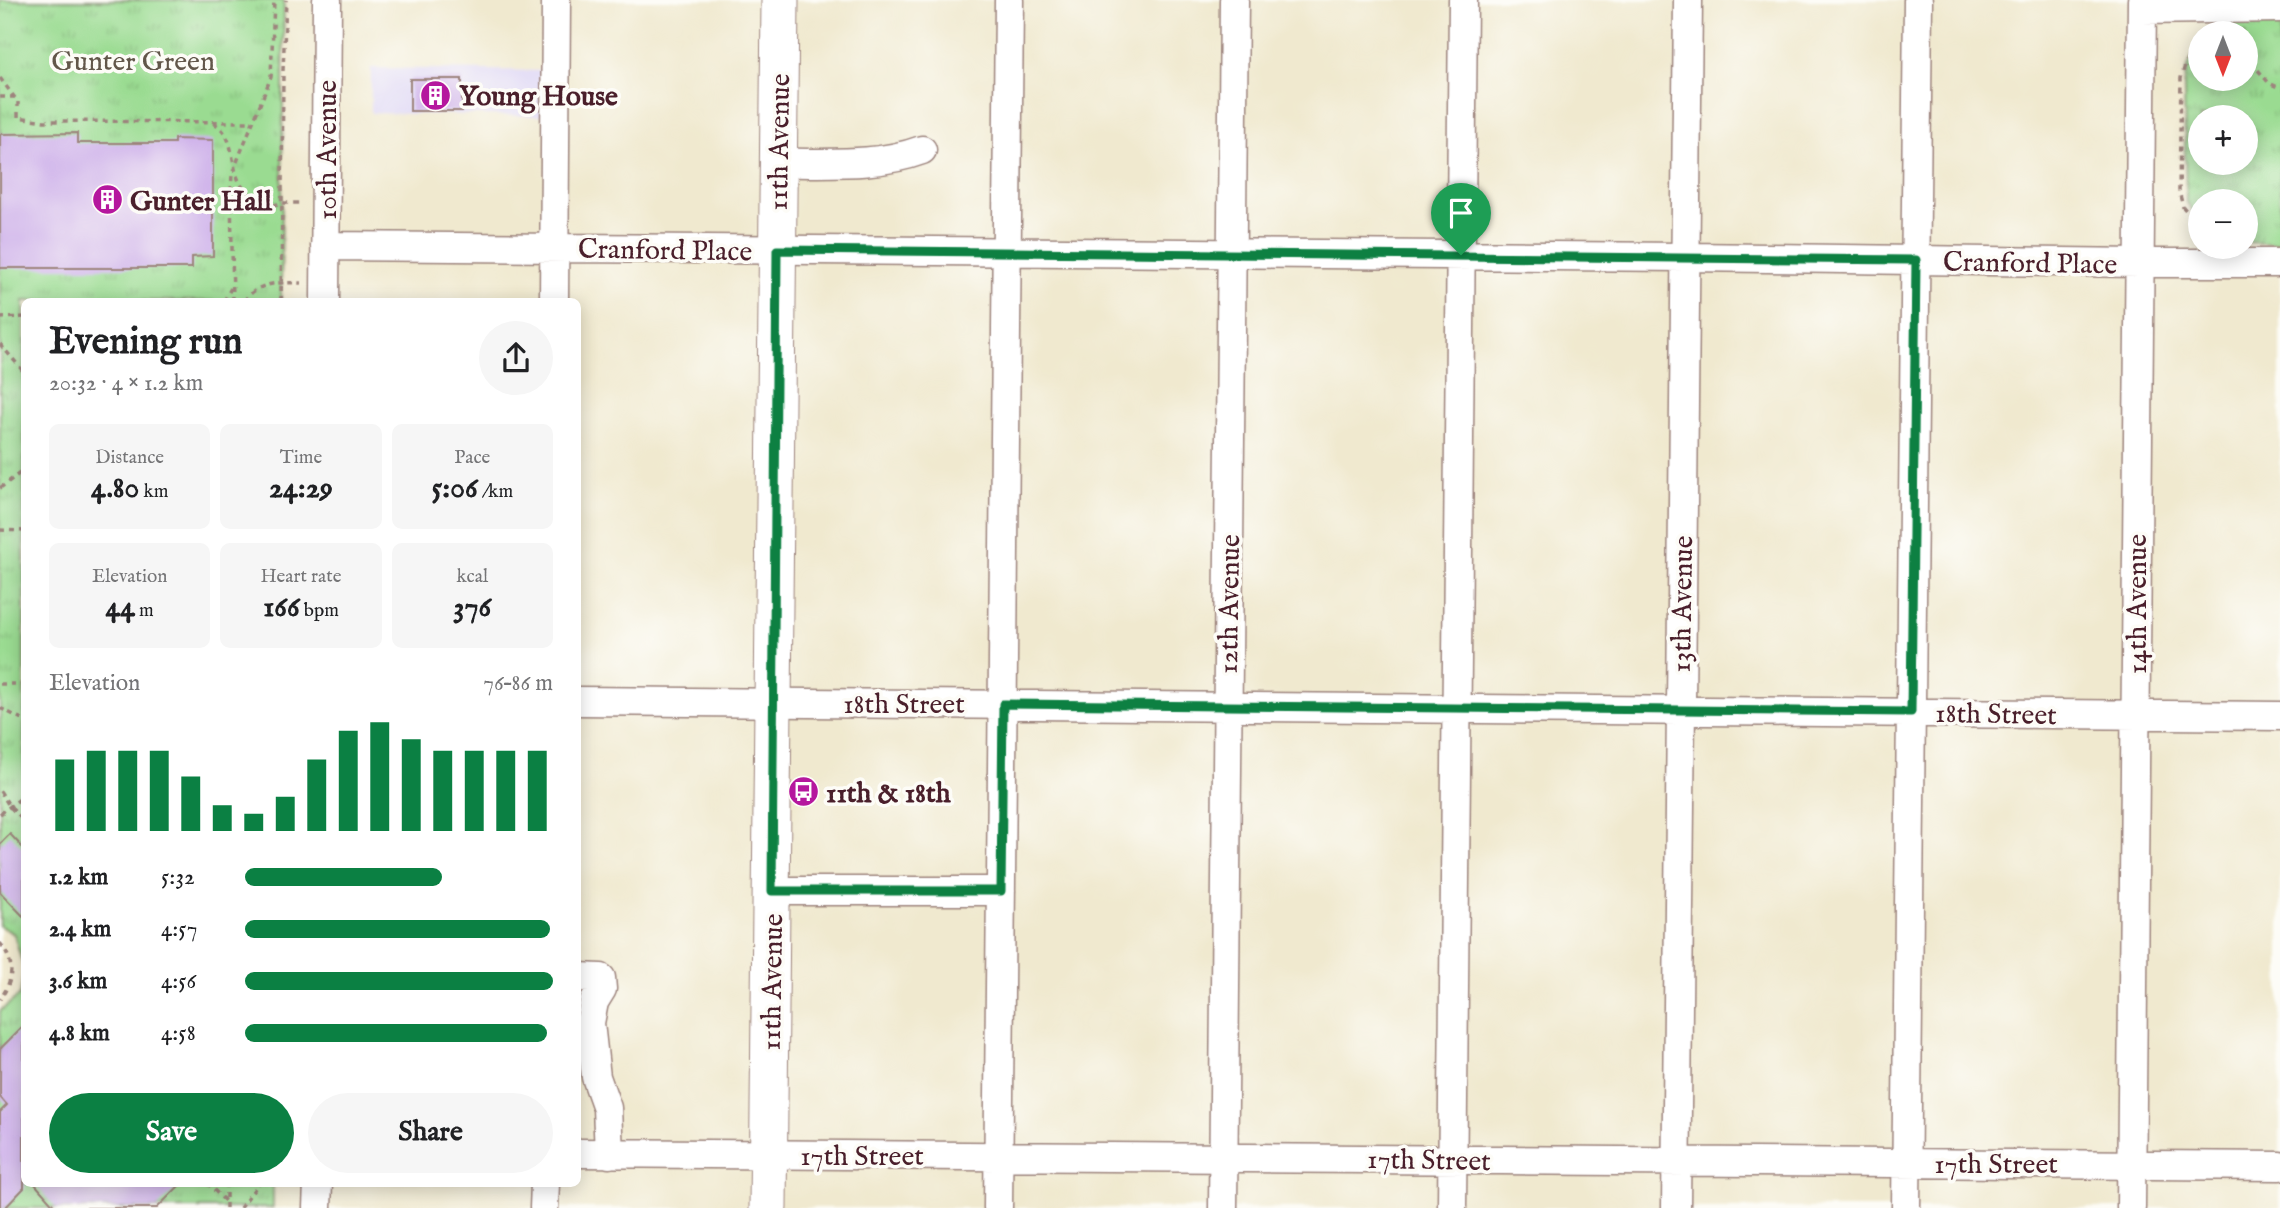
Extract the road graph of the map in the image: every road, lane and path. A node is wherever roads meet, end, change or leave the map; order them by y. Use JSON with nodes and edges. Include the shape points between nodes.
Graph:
{"nodes":[{"id":1,"x":274,"y":0,"type":"edge"},
{"id":2,"x":286,"y":0,"type":"edge"},
{"id":3,"x":327,"y":0,"type":"edge"},
{"id":4,"x":556,"y":0,"type":"edge"},
{"id":5,"x":780,"y":0,"type":"edge"},
{"id":6,"x":1009,"y":0,"type":"edge"},
{"id":7,"x":1234,"y":0,"type":"edge"},
{"id":8,"x":1463,"y":0,"type":"edge"},
{"id":9,"x":1688,"y":0,"type":"edge"},
{"id":10,"x":1918,"y":0,"type":"edge"},
{"id":11,"x":2142,"y":5,"type":"edge"},
{"id":12,"x":2280,"y":8,"type":"edge"},
{"id":13,"x":2188,"y":57,"type":"edge"},
{"id":14,"x":2258,"y":70,"type":"edge"},
{"id":15,"x":0,"y":78,"type":"edge"},
{"id":16,"x":2280,"y":88,"type":"edge"},
{"id":17,"x":0,"y":97,"type":"edge"},
{"id":18,"x":15,"y":97,"type":"junction"},
{"id":19,"x":207,"y":121,"type":"junction"},
{"id":20,"x":253,"y":122,"type":"junction"},
{"id":21,"x":922,"y":150,"type":"dead end"},
{"id":22,"x":778,"y":163,"type":"junction"},
{"id":23,"x":236,"y":165,"type":"junction"},
{"id":24,"x":282,"y":203,"type":"junction"},
{"id":25,"x":311,"y":204,"type":"dead end"},
{"id":26,"x":2188,"y":213,"type":"edge"},
{"id":27,"x":325,"y":246,"type":"junction"},
{"id":28,"x":555,"y":248,"type":"junction"},
{"id":29,"x":777,"y":250,"type":"junction"},
{"id":30,"x":1008,"y":252,"type":"junction"},
{"id":31,"x":1232,"y":253,"type":"junction"},
{"id":32,"x":1461,"y":255,"type":"junction"},
{"id":33,"x":1686,"y":257,"type":"junction"},
{"id":34,"x":1916,"y":260,"type":"junction"},
{"id":35,"x":2280,"y":262,"type":"edge"},
{"id":36,"x":2138,"y":263,"type":"junction"},
{"id":37,"x":282,"y":283,"type":"junction"},
{"id":38,"x":231,"y":286,"type":"junction"},
{"id":39,"x":317,"y":292,"type":"edge"},
{"id":40,"x":225,"y":298,"type":"edge"},
{"id":41,"x":233,"y":298,"type":"edge"},
{"id":42,"x":247,"y":298,"type":"edge"},
{"id":43,"x":281,"y":298,"type":"edge"},
{"id":44,"x":554,"y":298,"type":"edge"},
{"id":45,"x":21,"y":317,"type":"edge"},
{"id":46,"x":0,"y":318,"type":"edge"},
{"id":47,"x":0,"y":344,"type":"edge"},
{"id":48,"x":21,"y":368,"type":"edge"},
{"id":49,"x":21,"y":472,"type":"edge"},
{"id":50,"x":0,"y":488,"type":"edge"},
{"id":51,"x":0,"y":530,"type":"edge"},
{"id":52,"x":21,"y":531,"type":"edge"},
{"id":53,"x":0,"y":684,"type":"edge"},
{"id":54,"x":21,"y":684,"type":"edge"},
{"id":55,"x":581,"y":701,"type":"edge"},
{"id":56,"x":772,"y":703,"type":"junction"},
{"id":57,"x":1003,"y":704,"type":"junction"},
{"id":58,"x":1227,"y":705,"type":"junction"},
{"id":59,"x":1457,"y":707,"type":"junction"},
{"id":60,"x":0,"y":708,"type":"edge"},
{"id":61,"x":1680,"y":709,"type":"junction"},
{"id":62,"x":1911,"y":712,"type":"junction"},
{"id":63,"x":2135,"y":715,"type":"junction"},
{"id":64,"x":2280,"y":716,"type":"edge"},
{"id":65,"x":21,"y":718,"type":"edge"},
{"id":66,"x":0,"y":791,"type":"edge"},
{"id":67,"x":21,"y":798,"type":"edge"},
{"id":68,"x":10,"y":807,"type":"junction"},
{"id":69,"x":0,"y":814,"type":"edge"},
{"id":70,"x":21,"y":818,"type":"edge"},
{"id":71,"x":772,"y":891,"type":"junction"},
{"id":72,"x":1001,"y":891,"type":"junction"},
{"id":73,"x":0,"y":943,"type":"edge"},
{"id":74,"x":581,"y":977,"type":"edge"},
{"id":75,"x":0,"y":999,"type":"edge"},
{"id":76,"x":581,"y":1153,"type":"edge"},
{"id":77,"x":608,"y":1154,"type":"junction"},
{"id":78,"x":769,"y":1155,"type":"junction"},
{"id":79,"x":999,"y":1156,"type":"junction"},
{"id":80,"x":1223,"y":1157,"type":"junction"},
{"id":81,"x":1452,"y":1159,"type":"junction"},
{"id":82,"x":1676,"y":1161,"type":"junction"},
{"id":83,"x":1907,"y":1163,"type":"junction"},
{"id":84,"x":2132,"y":1164,"type":"junction"},
{"id":85,"x":2280,"y":1166,"type":"edge"},
{"id":86,"x":211,"y":1187,"type":"edge"},
{"id":87,"x":226,"y":1187,"type":"edge"},
{"id":88,"x":256,"y":1187,"type":"edge"},
{"id":89,"x":318,"y":1187,"type":"edge"},
{"id":90,"x":545,"y":1187,"type":"edge"},
{"id":91,"x":226,"y":1202,"type":"junction"},
{"id":92,"x":226,"y":1208,"type":"edge"},
{"id":93,"x":240,"y":1208,"type":"edge"},
{"id":94,"x":317,"y":1208,"type":"edge"},
{"id":95,"x":544,"y":1208,"type":"edge"},
{"id":96,"x":768,"y":1208,"type":"edge"},
{"id":97,"x":998,"y":1208,"type":"edge"},
{"id":98,"x":1223,"y":1208,"type":"edge"},
{"id":99,"x":1452,"y":1208,"type":"edge"},
{"id":100,"x":1676,"y":1208,"type":"edge"},
{"id":101,"x":1906,"y":1208,"type":"edge"},
{"id":102,"x":2131,"y":1208,"type":"edge"}],
"edges":[{"from":1,"to":20,"type":"path","via":[[271,77]]},
{"from":2,"to":24,"type":"path"},
{"from":3,"to":27,"type":"street","name":"10th Avenue"},
{"from":4,"to":28,"type":"street"},
{"from":5,"to":22,"type":"main road","name":"11th Avenue"},
{"from":6,"to":30,"type":"street"},
{"from":7,"to":31,"type":"street","name":"12th Avenue"},
{"from":8,"to":32,"type":"street"},
{"from":9,"to":33,"type":"street","name":"13th Avenue"},
{"from":10,"to":34,"type":"street"},
{"from":11,"to":12,"type":"street"},
{"from":11,"to":36,"type":"street","name":"14th Avenue"},
{"from":13,"to":26,"type":"path","via":[[2181,78],[2179,191]]},
{"from":14,"to":16,"type":"path"},
{"from":15,"to":18,"type":"path"},
{"from":17,"to":18,"type":"path"},
{"from":18,"to":19,"type":"path","via":[[18,117],[44,121]]},
{"from":19,"to":20,"type":"path"},
{"from":19,"to":23,"type":"path","via":[[224,132]]},
{"from":20,"to":23,"type":"path"},
{"from":21,"to":22,"type":"street","via":[[879,162]]},
{"from":22,"to":29,"type":"main road","name":"11th Avenue"},
{"from":23,"to":24,"type":"path","via":[[242,186],[254,198],[269,206]]},
{"from":23,"to":38,"type":"path","via":[[231,192]]},
{"from":24,"to":25,"type":"path"},
{"from":24,"to":37,"type":"path"},
{"from":27,"to":28,"type":"street","name":"Cranford Place"},
{"from":27,"to":39,"type":"street","name":"10th Avenue"},
{"from":28,"to":29,"type":"street","name":"Cranford Place"},
{"from":28,"to":44,"type":"street"},
{"from":29,"to":30,"type":"street","name":"Cranford Place"},
{"from":29,"to":56,"type":"main road","name":"11th Avenue"},
{"from":30,"to":31,"type":"street","name":"Cranford Place"},
{"from":30,"to":57,"type":"street"},
{"from":31,"to":32,"type":"street","name":"Cranford Place"},
{"from":31,"to":58,"type":"street","name":"12th Avenue"},
{"from":32,"to":33,"type":"street","name":"Cranford Place"},
{"from":32,"to":59,"type":"street"},
{"from":33,"to":34,"type":"street","name":"Cranford Place"},
{"from":33,"to":61,"type":"street","name":"13th Avenue"},
{"from":34,"to":36,"type":"street","name":"Cranford Place"},
{"from":34,"to":62,"type":"street"},
{"from":35,"to":36,"type":"street","name":"Cranford Place"},
{"from":36,"to":63,"type":"street","name":"14th Avenue"},
{"from":37,"to":39,"type":"path"},
{"from":37,"to":42,"type":"path","via":[[255,288]]},
{"from":37,"to":43,"type":"path"},
{"from":38,"to":40,"type":"path"},
{"from":38,"to":41,"type":"path"},
{"from":45,"to":46,"type":"path"},
{"from":47,"to":48,"type":"path"},
{"from":49,"to":50,"type":"path"},
{"from":51,"to":52,"type":"path"},
{"from":53,"to":54,"type":"path"},
{"from":55,"to":56,"type":"street","name":"18th Street"},
{"from":56,"to":57,"type":"street","name":"18th Street"},
{"from":56,"to":71,"type":"main road","name":"11th Avenue"},
{"from":57,"to":58,"type":"street","name":"18th Street"},
{"from":57,"to":72,"type":"street"},
{"from":58,"to":59,"type":"street","name":"18th Street"},
{"from":58,"to":80,"type":"street","name":"12th Avenue"},
{"from":59,"to":61,"type":"street","name":"18th Street"},
{"from":59,"to":81,"type":"street"},
{"from":60,"to":65,"type":"path"},
{"from":61,"to":62,"type":"street","name":"18th Street"},
{"from":61,"to":82,"type":"street","name":"13th Avenue"},
{"from":62,"to":63,"type":"street","name":"18th Street"},
{"from":62,"to":83,"type":"street"},
{"from":63,"to":64,"type":"street","name":"18th Street"},
{"from":63,"to":84,"type":"street","name":"14th Avenue"},
{"from":66,"to":68,"type":"path"},
{"from":67,"to":68,"type":"path"},
{"from":68,"to":69,"type":"path"},
{"from":68,"to":70,"type":"path"},
{"from":71,"to":72,"type":"street"},
{"from":71,"to":78,"type":"main road","name":"11th Avenue"},
{"from":72,"to":79,"type":"street"},
{"from":73,"to":75,"type":"path","via":[[12,964],[9,986]]},
{"from":74,"to":77,"type":"street","via":[[601,978],[602,989],[590,1023],[596,1077],[607,1108]]},
{"from":76,"to":77,"type":"street","name":"17th Street"},
{"from":77,"to":78,"type":"street","name":"17th Street"},
{"from":78,"to":79,"type":"street","name":"17th Street"},
{"from":78,"to":96,"type":"main road","name":"11th Avenue"},
{"from":79,"to":80,"type":"street","name":"17th Street"},
{"from":79,"to":97,"type":"street"},
{"from":80,"to":81,"type":"street","name":"17th Street"},
{"from":80,"to":98,"type":"street","name":"12th Avenue"},
{"from":81,"to":82,"type":"street","name":"17th Street"},
{"from":81,"to":99,"type":"street"},
{"from":82,"to":83,"type":"street","name":"17th Street"},
{"from":82,"to":100,"type":"street","name":"13th Avenue"},
{"from":83,"to":84,"type":"street","name":"17th Street"},
{"from":83,"to":101,"type":"street"},
{"from":84,"to":85,"type":"street","name":"17th Street"},
{"from":84,"to":102,"type":"street","name":"14th Avenue"},
{"from":86,"to":91,"type":"path"},
{"from":87,"to":91,"type":"path"},
{"from":88,"to":93,"type":"path"},
{"from":89,"to":94,"type":"street"},
{"from":90,"to":95,"type":"street"},
{"from":91,"to":92,"type":"path"}]}
